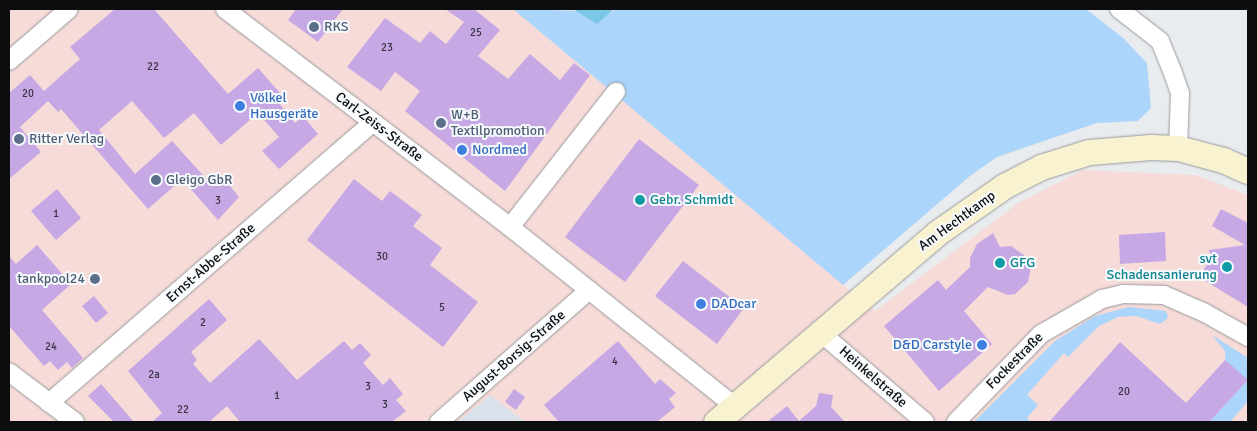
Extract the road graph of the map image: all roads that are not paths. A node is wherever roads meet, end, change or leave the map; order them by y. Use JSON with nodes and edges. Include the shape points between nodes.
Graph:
{"nodes":[{"id":1,"x":68,"y":9,"type":"edge"},
{"id":2,"x":225,"y":9,"type":"edge"},
{"id":3,"x":1119,"y":9,"type":"edge"},
{"id":4,"x":9,"y":61,"type":"edge"},
{"id":5,"x":616,"y":92,"type":"dead end"},
{"id":6,"x":372,"y":123,"type":"junction"},
{"id":7,"x":1178,"y":148,"type":"junction"},
{"id":8,"x":1248,"y":171,"type":"edge"},
{"id":9,"x":510,"y":227,"type":"junction"},
{"id":10,"x":589,"y":290,"type":"junction"},
{"id":11,"x":820,"y":332,"type":"junction"},
{"id":12,"x":1248,"y":337,"type":"edge"},
{"id":13,"x":9,"y":372,"type":"edge"},
{"id":14,"x":49,"y":403,"type":"junction"},
{"id":15,"x":734,"y":406,"type":"junction"},
{"id":16,"x":74,"y":422,"type":"edge"},
{"id":17,"x":438,"y":422,"type":"edge"},
{"id":18,"x":716,"y":422,"type":"edge"},
{"id":19,"x":926,"y":422,"type":"edge"},
{"id":20,"x":956,"y":422,"type":"edge"}],
"edges":[{"from":1,"to":4,"type":"street"},
{"from":2,"to":6,"type":"street","name":"Carl-Zeiss-Straße"},
{"from":3,"to":7,"type":"street","via":[[1160,41],[1180,93]]},
{"from":5,"to":9,"type":"street"},
{"from":6,"to":9,"type":"street","name":"Carl-Zeiss-Straße"},
{"from":6,"to":14,"type":"street","name":"Ernst-Abbe-Straße"},
{"from":7,"to":8,"type":"street","name":"Am Hechtkamp"},
{"from":7,"to":11,"type":"street","name":"Am Hechtkamp","via":[[1089,152],[1067,157],[1021,177],[937,233]]},
{"from":9,"to":10,"type":"street","name":"Carl-Zeiss-Straße"},
{"from":10,"to":15,"type":"street","name":"Carl-Zeiss-Straße"},
{"from":10,"to":17,"type":"street","name":"August-Borsig-Straße"},
{"from":11,"to":15,"type":"street","name":"Am Hechtkamp"},
{"from":11,"to":19,"type":"street","name":"Heinkelstraße"},
{"from":12,"to":20,"type":"street","name":"Fockestraße","via":[[1206,312],[1164,295],[1124,294],[1102,298],[1061,319],[1035,339]]},
{"from":13,"to":14,"type":"street"},
{"from":14,"to":16,"type":"street"},
{"from":15,"to":18,"type":"street","name":"Am Hechtkamp"}]}
